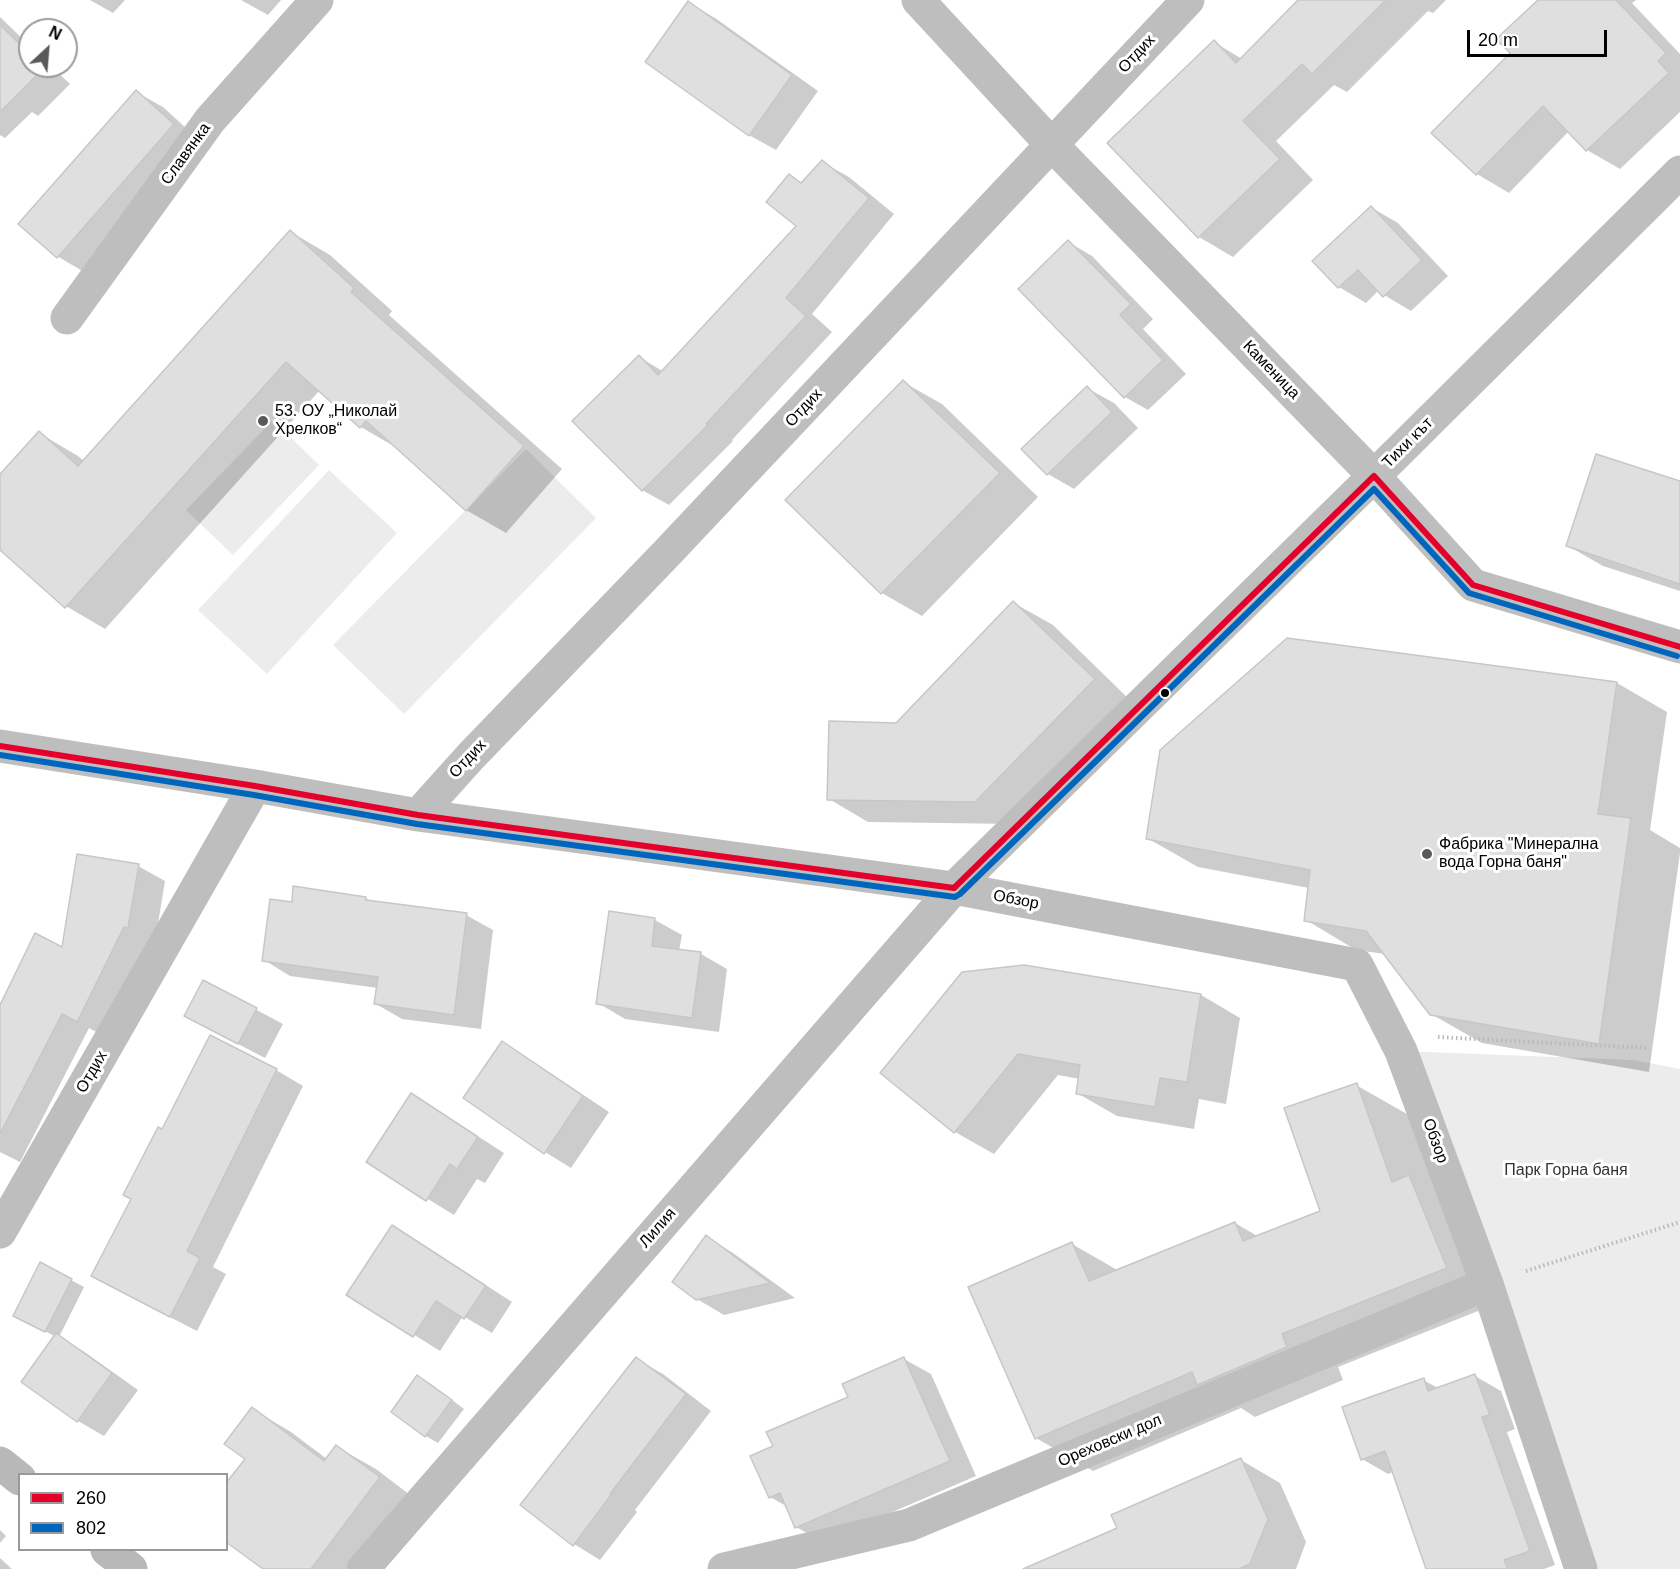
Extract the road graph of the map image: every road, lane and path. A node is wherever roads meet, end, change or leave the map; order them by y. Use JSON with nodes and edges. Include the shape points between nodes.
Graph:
{"nodes":[{"id":1,"x":317,"y":0,"type":"edge"},
{"id":2,"x":918,"y":0,"type":"edge"},
{"id":3,"x":1188,"y":0,"type":"edge"},
{"id":4,"x":1052,"y":145,"type":"junction"},
{"id":5,"x":1680,"y":172,"type":"edge"},
{"id":6,"x":67,"y":318,"type":"dead end"},
{"id":7,"x":1374,"y":477,"type":"junction"},
{"id":8,"x":1680,"y":647,"type":"edge"},
{"id":9,"x":0,"y":746,"type":"edge"},
{"id":10,"x":255,"y":786,"type":"junction"},
{"id":11,"x":418,"y":814,"type":"junction"},
{"id":12,"x":954,"y":888,"type":"junction"},
{"id":13,"x":1393,"y":1034,"type":"junction"},
{"id":14,"x":1648,"y":1048,"type":"dead end"},
{"id":15,"x":1680,"y":1222,"type":"edge"},
{"id":16,"x":0,"y":1232,"type":"edge"},
{"id":17,"x":1487,"y":1284,"type":"junction"},
{"id":18,"x":0,"y":1463,"type":"edge"},
{"id":19,"x":18,"y":1477,"type":"edge"},
{"id":20,"x":108,"y":1551,"type":"edge"},
{"id":21,"x":131,"y":1569,"type":"edge"},
{"id":22,"x":363,"y":1569,"type":"edge"},
{"id":23,"x":724,"y":1569,"type":"edge"},
{"id":24,"x":1581,"y":1569,"type":"edge"}],
"edges":[{"from":1,"to":6,"type":"street","name":"Славянка","via":[[210,120]]},
{"from":2,"to":4,"type":"street","name":"Каменица"},
{"from":3,"to":4,"type":"street","name":"Отдих"},
{"from":4,"to":7,"type":"street","name":"Каменица"},
{"from":4,"to":11,"type":"street","name":"Отдих"},
{"from":5,"to":7,"type":"street","name":"Тихи кът"},
{"from":7,"to":8,"type":"street","name":"Каменица","via":[[1473,585]]},
{"from":7,"to":12,"type":"street","name":"Тихи кът"},
{"from":9,"to":10,"type":"street","name":"Обзор"},
{"from":10,"to":11,"type":"street","name":"Обзор"},
{"from":10,"to":16,"type":"street","name":"Отдих"},
{"from":11,"to":12,"type":"street","name":"Обзор"},
{"from":12,"to":13,"type":"street","name":"Обзор","via":[[1358,965]]},
{"from":12,"to":22,"type":"street","name":"Лилия"},
{"from":13,"to":14,"type":"path"},
{"from":13,"to":17,"type":"street","name":"Обзор"},
{"from":15,"to":17,"type":"path"},
{"from":17,"to":23,"type":"street","name":"Ореховски дол","via":[[909,1525]]},
{"from":17,"to":24,"type":"street","name":"Обзор"},
{"from":18,"to":19,"type":"street"},
{"from":20,"to":21,"type":"street"}]}
